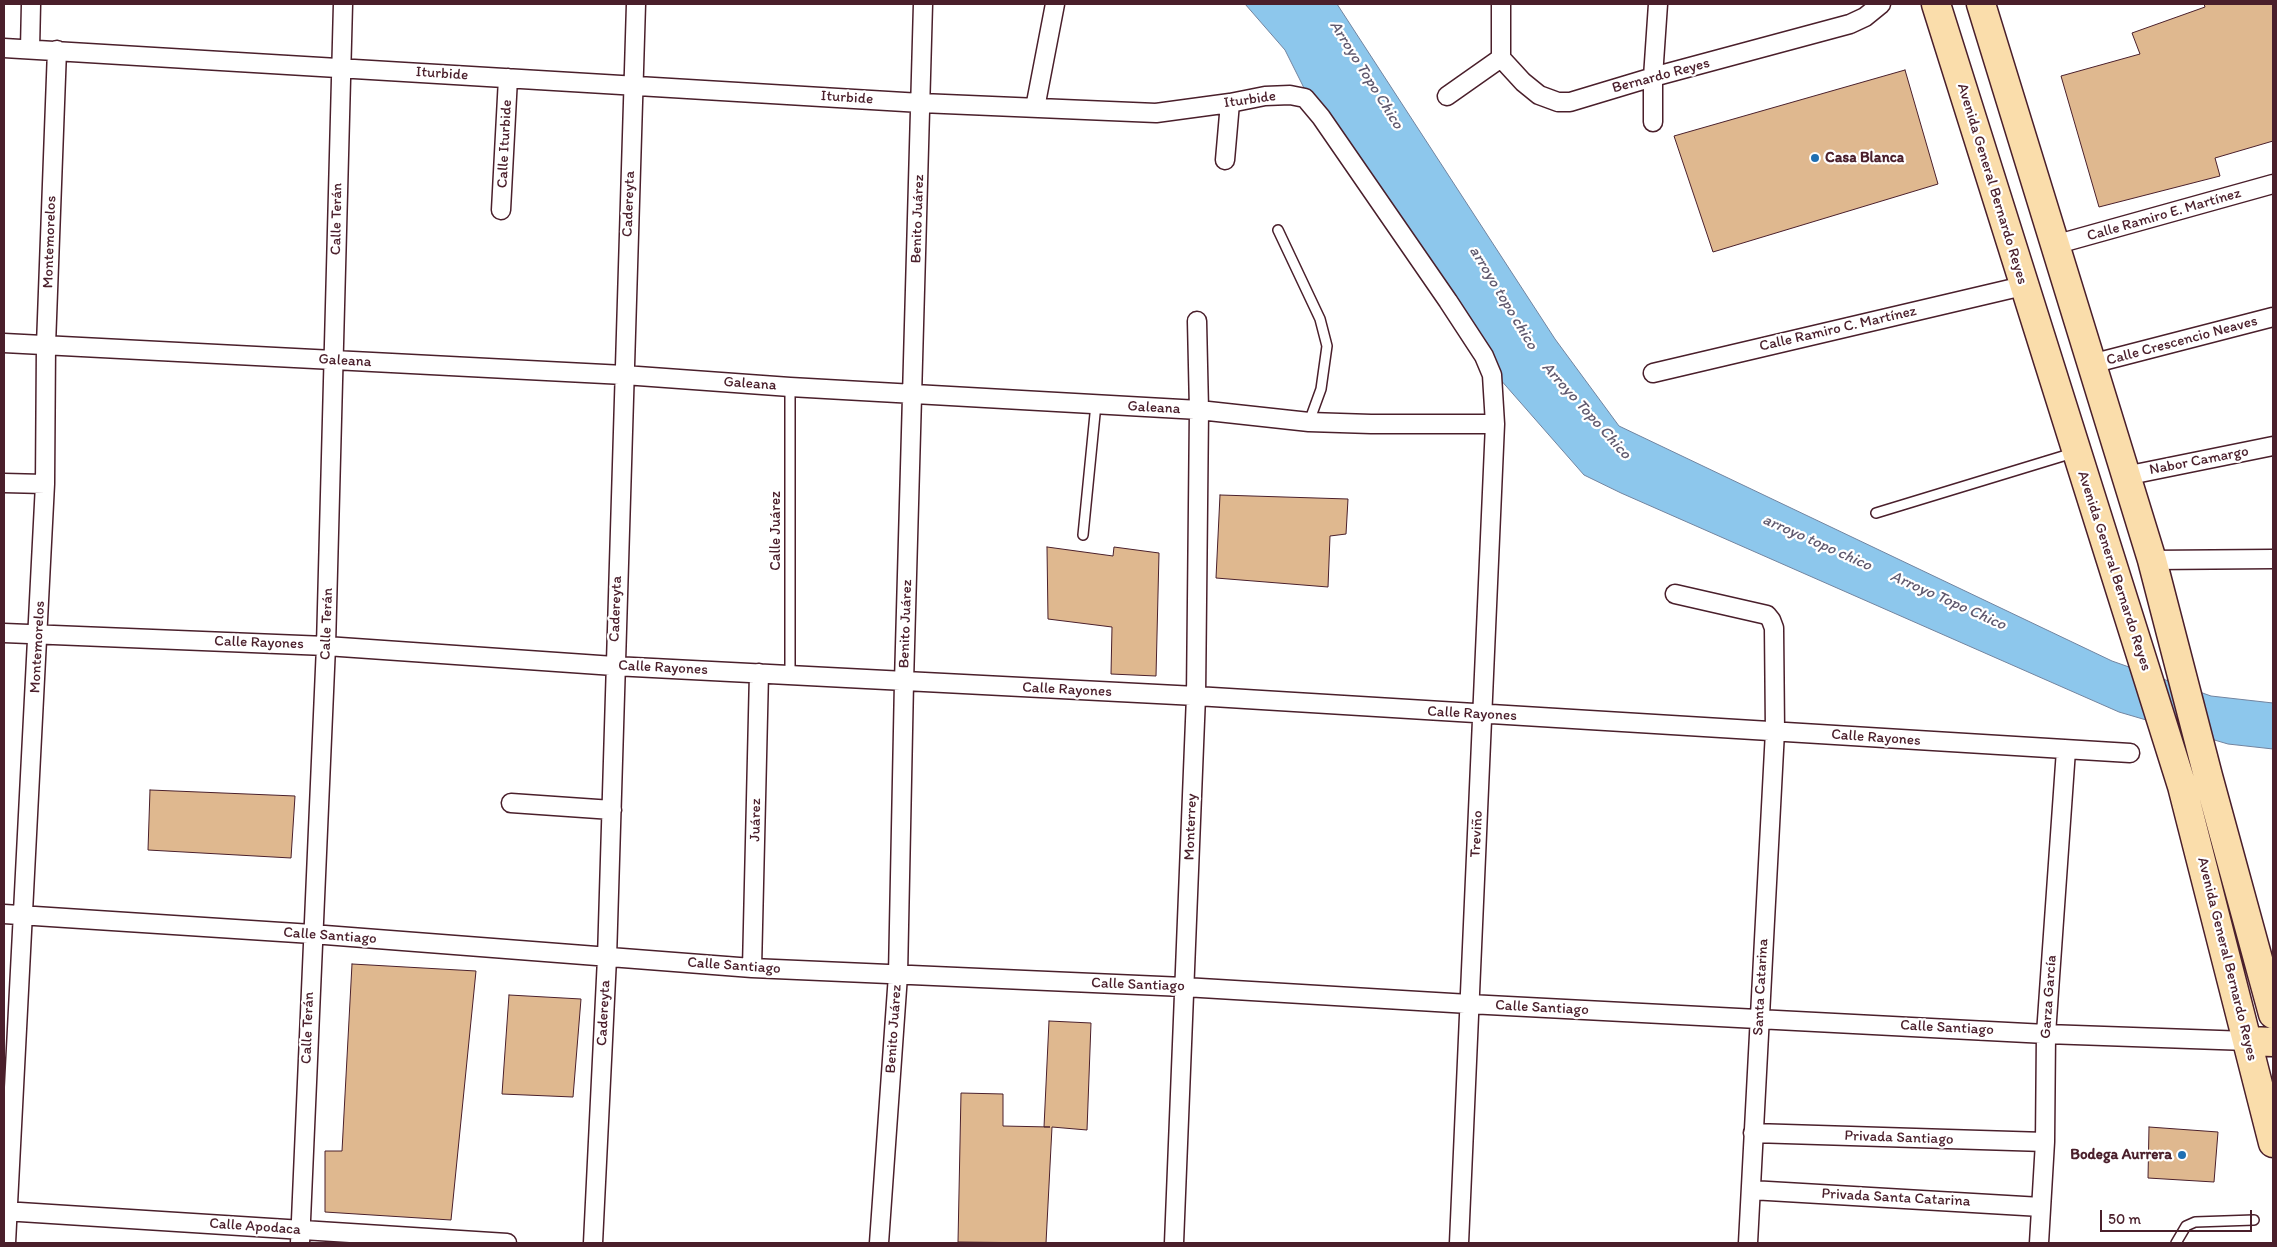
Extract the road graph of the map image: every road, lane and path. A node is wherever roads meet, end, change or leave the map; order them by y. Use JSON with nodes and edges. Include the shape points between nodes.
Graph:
{"nodes":[{"id":1,"x":31,"y":4,"type":"edge"},
{"id":2,"x":343,"y":4,"type":"edge"},
{"id":3,"x":636,"y":4,"type":"edge"},
{"id":4,"x":924,"y":4,"type":"edge"},
{"id":5,"x":1055,"y":4,"type":"edge"},
{"id":6,"x":1501,"y":4,"type":"edge"},
{"id":7,"x":1658,"y":4,"type":"edge"},
{"id":8,"x":1882,"y":4,"type":"edge"},
{"id":9,"x":1936,"y":4,"type":"edge"},
{"id":10,"x":1981,"y":4,"type":"edge"},
{"id":11,"x":4,"y":48,"type":"edge"},
{"id":12,"x":30,"y":49,"type":"junction"},
{"id":13,"x":57,"y":50,"type":"junction"},
{"id":14,"x":1501,"y":58,"type":"junction"},
{"id":15,"x":341,"y":68,"type":"junction"},
{"id":16,"x":1653,"y":77,"type":"junction"},
{"id":17,"x":508,"y":78,"type":"junction"},
{"id":18,"x":633,"y":85,"type":"junction"},
{"id":19,"x":1447,"y":96,"type":"dead end"},
{"id":20,"x":921,"y":103,"type":"junction"},
{"id":21,"x":1230,"y":103,"type":"junction"},
{"id":22,"x":1036,"y":108,"type":"junction"},
{"id":23,"x":1653,"y":122,"type":"dead end"},
{"id":24,"x":1225,"y":160,"type":"dead end"},
{"id":25,"x":2273,"y":184,"type":"edge"},
{"id":26,"x":501,"y":210,"type":"dead end"},
{"id":27,"x":1278,"y":230,"type":"dead end"},
{"id":28,"x":2054,"y":245,"type":"junction"},
{"id":29,"x":2023,"y":286,"type":"junction"},
{"id":30,"x":2273,"y":317,"type":"edge"},
{"id":31,"x":1197,"y":321,"type":"dead end"},
{"id":32,"x":4,"y":343,"type":"edge"},
{"id":33,"x":46,"y":345,"type":"junction"},
{"id":34,"x":334,"y":360,"type":"junction"},
{"id":35,"x":2091,"y":364,"type":"junction"},
{"id":36,"x":1653,"y":373,"type":"dead end"},
{"id":37,"x":624,"y":375,"type":"junction"},
{"id":38,"x":790,"y":387,"type":"junction"},
{"id":39,"x":913,"y":394,"type":"junction"},
{"id":40,"x":1096,"y":404,"type":"junction"},
{"id":41,"x":1199,"y":410,"type":"junction"},
{"id":42,"x":1308,"y":422,"type":"junction"},
{"id":43,"x":1495,"y":424,"type":"junction"},
{"id":44,"x":2273,"y":446,"type":"edge"},
{"id":45,"x":2076,"y":452,"type":"junction"},
{"id":46,"x":2125,"y":476,"type":"junction"},
{"id":47,"x":4,"y":483,"type":"edge"},
{"id":48,"x":45,"y":484,"type":"junction"},
{"id":49,"x":1876,"y":513,"type":"dead end"},
{"id":50,"x":1083,"y":535,"type":"dead end"},
{"id":51,"x":2273,"y":559,"type":"edge"},
{"id":52,"x":2152,"y":560,"type":"junction"},
{"id":53,"x":1675,"y":594,"type":"dead end"},
{"id":54,"x":4,"y":633,"type":"edge"},
{"id":55,"x":38,"y":634,"type":"junction"},
{"id":56,"x":326,"y":646,"type":"junction"},
{"id":57,"x":614,"y":666,"type":"junction"},
{"id":58,"x":759,"y":673,"type":"junction"},
{"id":59,"x":790,"y":675,"type":"junction"},
{"id":60,"x":904,"y":682,"type":"junction"},
{"id":61,"x":1196,"y":696,"type":"junction"},
{"id":62,"x":1483,"y":714,"type":"junction"},
{"id":63,"x":1775,"y":731,"type":"junction"},
{"id":64,"x":2066,"y":750,"type":"junction"},
{"id":65,"x":2130,"y":753,"type":"dead end"},
{"id":66,"x":511,"y":803,"type":"dead end"},
{"id":67,"x":612,"y":810,"type":"junction"},
{"id":68,"x":4,"y":914,"type":"edge"},
{"id":69,"x":23,"y":915,"type":"junction"},
{"id":70,"x":312,"y":934,"type":"junction"},
{"id":71,"x":607,"y":958,"type":"junction"},
{"id":72,"x":752,"y":968,"type":"junction"},
{"id":73,"x":898,"y":975,"type":"junction"},
{"id":74,"x":1184,"y":987,"type":"junction"},
{"id":75,"x":1470,"y":1004,"type":"junction"},
{"id":76,"x":2273,"y":1014,"type":"edge"},
{"id":77,"x":1759,"y":1018,"type":"junction"},
{"id":78,"x":2046,"y":1034,"type":"junction"},
{"id":79,"x":2260,"y":1042,"type":"edge"},
{"id":80,"x":1753,"y":1134,"type":"junction"},
{"id":81,"x":2045,"y":1142,"type":"junction"},
{"id":82,"x":2273,"y":1143,"type":"edge"},
{"id":83,"x":1751,"y":1190,"type":"junction"},
{"id":84,"x":2041,"y":1206,"type":"junction"},
{"id":85,"x":6,"y":1211,"type":"edge"},
{"id":86,"x":2254,"y":1220,"type":"dead end"},
{"id":87,"x":300,"y":1236,"type":"edge"},
{"id":88,"x":6,"y":1243,"type":"edge"},
{"id":89,"x":507,"y":1243,"type":"edge"},
{"id":90,"x":592,"y":1243,"type":"edge"},
{"id":91,"x":878,"y":1243,"type":"edge"},
{"id":92,"x":1174,"y":1243,"type":"edge"},
{"id":93,"x":1459,"y":1243,"type":"edge"},
{"id":94,"x":1748,"y":1243,"type":"edge"},
{"id":95,"x":2039,"y":1243,"type":"edge"},
{"id":96,"x":2176,"y":1243,"type":"edge"}],
"edges":[{"from":1,"to":12,"type":"street"},
{"from":2,"to":15,"type":"street","name":"Calle Terán"},
{"from":3,"to":18,"type":"street","name":"Cadereyta"},
{"from":4,"to":20,"type":"street","name":"Benito Juárez"},
{"from":5,"to":22,"type":"street"},
{"from":6,"to":14,"type":"street"},
{"from":7,"to":16,"type":"street"},
{"from":8,"to":16,"type":"street","name":"Bernardo Reyes","via":[[1850,24]]},
{"from":9,"to":29,"type":"main road","name":"Avenida General Bernardo Reyes"},
{"from":10,"to":28,"type":"main road","name":"Avenida General Bernardo Reyes"},
{"from":11,"to":12,"type":"street","name":"Iturbide"},
{"from":12,"to":13,"type":"street","name":"Iturbide"},
{"from":13,"to":15,"type":"street","name":"Iturbide"},
{"from":13,"to":33,"type":"street","name":"Montemorelos"},
{"from":14,"to":16,"type":"street","name":"Bernardo Reyes","via":[[1539,95],[1558,102],[1570,102]]},
{"from":14,"to":19,"type":"street"},
{"from":15,"to":17,"type":"street","name":"Iturbide"},
{"from":15,"to":34,"type":"street","name":"Calle Terán"},
{"from":16,"to":23,"type":"street"},
{"from":17,"to":18,"type":"street","name":"Iturbide"},
{"from":17,"to":26,"type":"street","name":"Calle Iturbide"},
{"from":18,"to":20,"type":"street","name":"Iturbide"},
{"from":18,"to":37,"type":"street","name":"Cadereyta"},
{"from":20,"to":22,"type":"street","name":"Iturbide"},
{"from":20,"to":39,"type":"street","name":"Benito Juárez"},
{"from":21,"to":22,"type":"street","name":"Iturbide","via":[[1156,113]]},
{"from":21,"to":24,"type":"street"},
{"from":21,"to":43,"type":"street","name":"Iturbide","via":[[1265,96],[1297,96],[1305,98],[1321,116],[1484,356],[1492,375]]},
{"from":25,"to":28,"type":"street","name":"Calle Ramiro E. Martínez"},
{"from":27,"to":42,"type":"lane","via":[[1320,319],[1327,346],[1321,389]]},
{"from":28,"to":35,"type":"main road","name":"Avenida General Bernardo Reyes"},
{"from":29,"to":36,"type":"street","name":"Calle Ramiro C. Martínez"},
{"from":29,"to":45,"type":"main road","name":"Avenida General Bernardo Reyes"},
{"from":30,"to":35,"type":"street","name":"Calle Crescencio Neaves"},
{"from":31,"to":41,"type":"street","name":"Monterrey"},
{"from":32,"to":33,"type":"street","name":"Galeana"},
{"from":33,"to":34,"type":"street","name":"Galeana"},
{"from":33,"to":48,"type":"street","name":"Montemorelos"},
{"from":34,"to":37,"type":"street","name":"Galeana"},
{"from":34,"to":56,"type":"street","name":"Calle Terán"},
{"from":35,"to":46,"type":"main road","name":"Avenida General Bernardo Reyes"},
{"from":37,"to":38,"type":"street","name":"Galeana"},
{"from":37,"to":57,"type":"street","name":"Cadereyta"},
{"from":38,"to":39,"type":"street","name":"Galeana"},
{"from":38,"to":59,"type":"lane","name":"Calle Juárez"},
{"from":39,"to":40,"type":"street","name":"Galeana"},
{"from":39,"to":60,"type":"street","name":"Benito Juárez"},
{"from":40,"to":41,"type":"street","name":"Galeana"},
{"from":40,"to":50,"type":"lane"},
{"from":41,"to":42,"type":"street","name":"Galeana"},
{"from":41,"to":61,"type":"street","name":"Monterrey"},
{"from":42,"to":43,"type":"street","name":"Galeana"},
{"from":43,"to":62,"type":"street","name":"Treviño"},
{"from":44,"to":46,"type":"street","name":"Nabor Camargo"},
{"from":45,"to":49,"type":"lane"},
{"from":45,"to":79,"type":"main road","name":"Avenida General Bernardo Reyes"},
{"from":46,"to":52,"type":"main road","name":"Avenida General Bernardo Reyes"},
{"from":47,"to":48,"type":"street"},
{"from":48,"to":55,"type":"street","name":"Montemorelos"},
{"from":51,"to":52,"type":"street"},
{"from":52,"to":76,"type":"main road","name":"Avenida General Bernardo Reyes"},
{"from":53,"to":63,"type":"street","name":"Santa Catarina","via":[[1767,615],[1771,620],[1774,628]]},
{"from":54,"to":55,"type":"street","name":"Calle Rayones"},
{"from":55,"to":56,"type":"street","name":"Calle Rayones"},
{"from":55,"to":69,"type":"street","name":"Montemorelos"},
{"from":56,"to":57,"type":"street","name":"Calle Rayones"},
{"from":56,"to":70,"type":"street","name":"Calle Terán"},
{"from":57,"to":58,"type":"street","name":"Calle Rayones"},
{"from":57,"to":67,"type":"street","name":"Cadereyta"},
{"from":58,"to":59,"type":"street","name":"Calle Rayones"},
{"from":58,"to":72,"type":"street","name":"Juárez"},
{"from":59,"to":60,"type":"street","name":"Calle Rayones"},
{"from":60,"to":61,"type":"street","name":"Calle Rayones"},
{"from":60,"to":73,"type":"street","name":"Benito Juárez"},
{"from":61,"to":62,"type":"street","name":"Calle Rayones"},
{"from":61,"to":74,"type":"street","name":"Monterrey"},
{"from":62,"to":63,"type":"street","name":"Calle Rayones"},
{"from":62,"to":75,"type":"street","name":"Treviño"},
{"from":63,"to":64,"type":"street","name":"Calle Rayones"},
{"from":63,"to":77,"type":"street","name":"Santa Catarina"},
{"from":64,"to":65,"type":"street","name":"Calle Rayones"},
{"from":64,"to":78,"type":"street","name":"Garza García"},
{"from":66,"to":67,"type":"street"},
{"from":67,"to":71,"type":"street","name":"Cadereyta"},
{"from":68,"to":69,"type":"street","name":"Calle Santiago"},
{"from":69,"to":70,"type":"street","name":"Calle Santiago"},
{"from":69,"to":85,"type":"street","name":"Montemorelos"},
{"from":70,"to":71,"type":"street","name":"Calle Santiago"},
{"from":70,"to":87,"type":"street","name":"Calle Terán"},
{"from":71,"to":72,"type":"street","name":"Calle Santiago"},
{"from":71,"to":90,"type":"street","name":"Cadereyta"},
{"from":72,"to":73,"type":"street","name":"Calle Santiago"},
{"from":73,"to":74,"type":"street","name":"Calle Santiago"},
{"from":73,"to":91,"type":"street","name":"Benito Juárez"},
{"from":74,"to":75,"type":"street","name":"Calle Santiago"},
{"from":74,"to":92,"type":"street","name":"Monterrey"},
{"from":75,"to":77,"type":"street","name":"Calle Santiago"},
{"from":75,"to":93,"type":"street","name":"Treviño"},
{"from":77,"to":78,"type":"street","name":"Calle Santiago"},
{"from":77,"to":80,"type":"street","name":"Santa Catarina"},
{"from":78,"to":79,"type":"street","name":"Calle Santiago"},
{"from":78,"to":81,"type":"street","name":"Garza García"},
{"from":79,"to":82,"type":"main road","name":"Avenida General Bernardo Reyes"},
{"from":80,"to":81,"type":"street","name":"Privada Santiago"},
{"from":80,"to":83,"type":"street","name":"Santa Catarina"},
{"from":81,"to":84,"type":"street","name":"Garza García"},
{"from":83,"to":84,"type":"street","name":"Privada Santa Catarina"},
{"from":83,"to":94,"type":"street","name":"Santa Catarina"},
{"from":84,"to":95,"type":"street","name":"Garza García"},
{"from":85,"to":87,"type":"street","name":"Calle Apodaca"},
{"from":85,"to":88,"type":"street","name":"Montemorelos"},
{"from":86,"to":96,"type":"lane","via":[[2195,1222],[2186,1226]]},
{"from":87,"to":89,"type":"street","name":"Calle Apodaca"}]}
